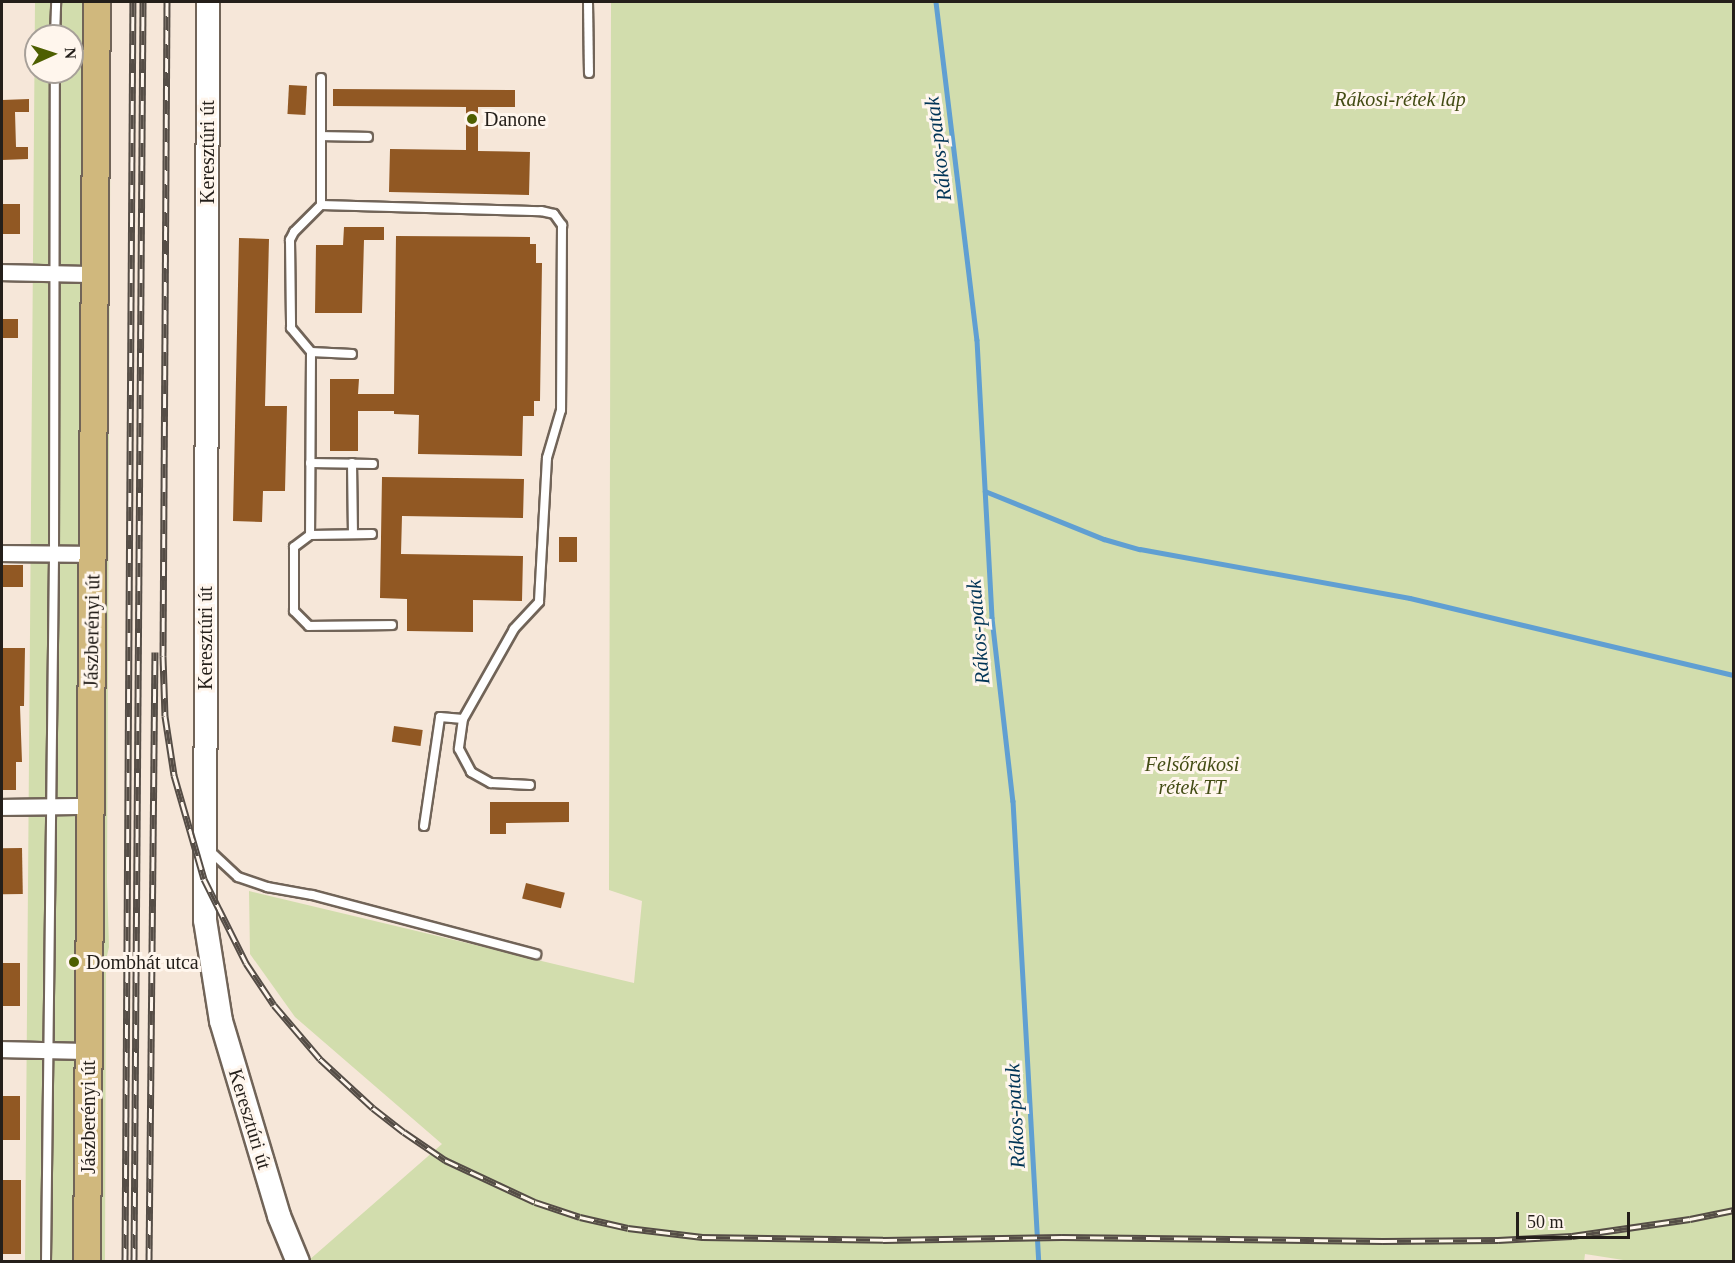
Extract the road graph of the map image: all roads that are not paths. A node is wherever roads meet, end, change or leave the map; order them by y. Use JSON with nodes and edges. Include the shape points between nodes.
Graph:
{"nodes":[{"id":1,"x":56,"y":2,"type":"edge"},
{"id":2,"x":97,"y":2,"type":"edge"},
{"id":3,"x":208,"y":2,"type":"edge"},
{"id":4,"x":588,"y":2,"type":"edge"},
{"id":5,"x":55,"y":24,"type":"edge"},
{"id":6,"x":589,"y":73,"type":"dead end"},
{"id":7,"x":321,"y":78,"type":"dead end"},
{"id":8,"x":55,"y":84,"type":"edge"},
{"id":9,"x":322,"y":136,"type":"junction"},
{"id":10,"x":368,"y":137,"type":"dead end"},
{"id":11,"x":321,"y":205,"type":"junction"},
{"id":12,"x":2,"y":272,"type":"edge"},
{"id":13,"x":55,"y":273,"type":"junction"},
{"id":14,"x":93,"y":274,"type":"junction"},
{"id":15,"x":311,"y":352,"type":"junction"},
{"id":16,"x":352,"y":354,"type":"dead end"},
{"id":17,"x":310,"y":463,"type":"junction"},
{"id":18,"x":352,"y":464,"type":"junction"},
{"id":19,"x":373,"y":464,"type":"dead end"},
{"id":20,"x":353,"y":534,"type":"junction"},
{"id":21,"x":372,"y":534,"type":"dead end"},
{"id":22,"x":310,"y":535,"type":"junction"},
{"id":23,"x":2,"y":553,"type":"edge"},
{"id":24,"x":54,"y":554,"type":"junction"},
{"id":25,"x":93,"y":554,"type":"junction"},
{"id":26,"x":392,"y":625,"type":"dead end"},
{"id":27,"x":463,"y":719,"type":"junction"},
{"id":28,"x":530,"y":785,"type":"dead end"},
{"id":29,"x":90,"y":806,"type":"junction"},
{"id":30,"x":2,"y":807,"type":"edge"},
{"id":31,"x":50,"y":807,"type":"junction"},
{"id":32,"x":424,"y":826,"type":"dead end"},
{"id":33,"x":204,"y":846,"type":"junction"},
{"id":34,"x":536,"y":954,"type":"dead end"},
{"id":35,"x":2,"y":1049,"type":"edge"},
{"id":36,"x":49,"y":1050,"type":"junction"},
{"id":37,"x":89,"y":1050,"type":"junction"},
{"id":38,"x":46,"y":1262,"type":"edge"},
{"id":39,"x":87,"y":1262,"type":"edge"},
{"id":40,"x":298,"y":1262,"type":"edge"}],
"edges":[{"from":1,"to":5,"type":"lane"},
{"from":2,"to":14,"type":"main road","name":"Jászberényi út"},
{"from":3,"to":33,"type":"main road","name":"Keresztúri út"},
{"from":4,"to":6,"type":"lane"},
{"from":7,"to":9,"type":"lane"},
{"from":8,"to":13,"type":"lane","name":"Jászberényi út"},
{"from":9,"to":10,"type":"lane"},
{"from":9,"to":11,"type":"lane"},
{"from":11,"to":15,"type":"lane","via":[[290,240],[291,328]]},
{"from":11,"to":27,"type":"lane","via":[[541,211],[554,214],[562,225],[561,410],[547,458],[539,602],[514,629]]},
{"from":12,"to":13,"type":"street"},
{"from":13,"to":14,"type":"street"},
{"from":13,"to":24,"type":"lane","name":"Jászberényi út"},
{"from":14,"to":25,"type":"main road","name":"Jászberényi út"},
{"from":15,"to":16,"type":"lane"},
{"from":15,"to":17,"type":"lane"},
{"from":17,"to":18,"type":"lane"},
{"from":17,"to":22,"type":"lane"},
{"from":18,"to":19,"type":"lane"},
{"from":18,"to":20,"type":"lane"},
{"from":20,"to":21,"type":"lane"},
{"from":20,"to":22,"type":"lane"},
{"from":22,"to":26,"type":"lane","via":[[294,547],[294,611],[309,626]]},
{"from":23,"to":24,"type":"street"},
{"from":24,"to":25,"type":"street"},
{"from":24,"to":31,"type":"lane","name":"Jászberényi út"},
{"from":25,"to":29,"type":"main road","name":"Jászberényi út"},
{"from":27,"to":28,"type":"lane","via":[[459,749],[471,771],[491,783]]},
{"from":27,"to":32,"type":"lane","via":[[440,717]]},
{"from":29,"to":31,"type":"street"},
{"from":29,"to":37,"type":"main road","name":"Jászberényi út"},
{"from":30,"to":31,"type":"street"},
{"from":31,"to":36,"type":"lane","name":"Jászberényi út"},
{"from":33,"to":34,"type":"lane","via":[[238,877],[267,887],[312,895]]},
{"from":33,"to":40,"type":"main road","name":"Keresztúri út","via":[[205,920],[221,1022],[279,1216]]},
{"from":35,"to":36,"type":"street"},
{"from":36,"to":37,"type":"street"},
{"from":36,"to":38,"type":"lane","name":"Jászberényi út"},
{"from":37,"to":39,"type":"main road","name":"Jászberényi út"}]}
